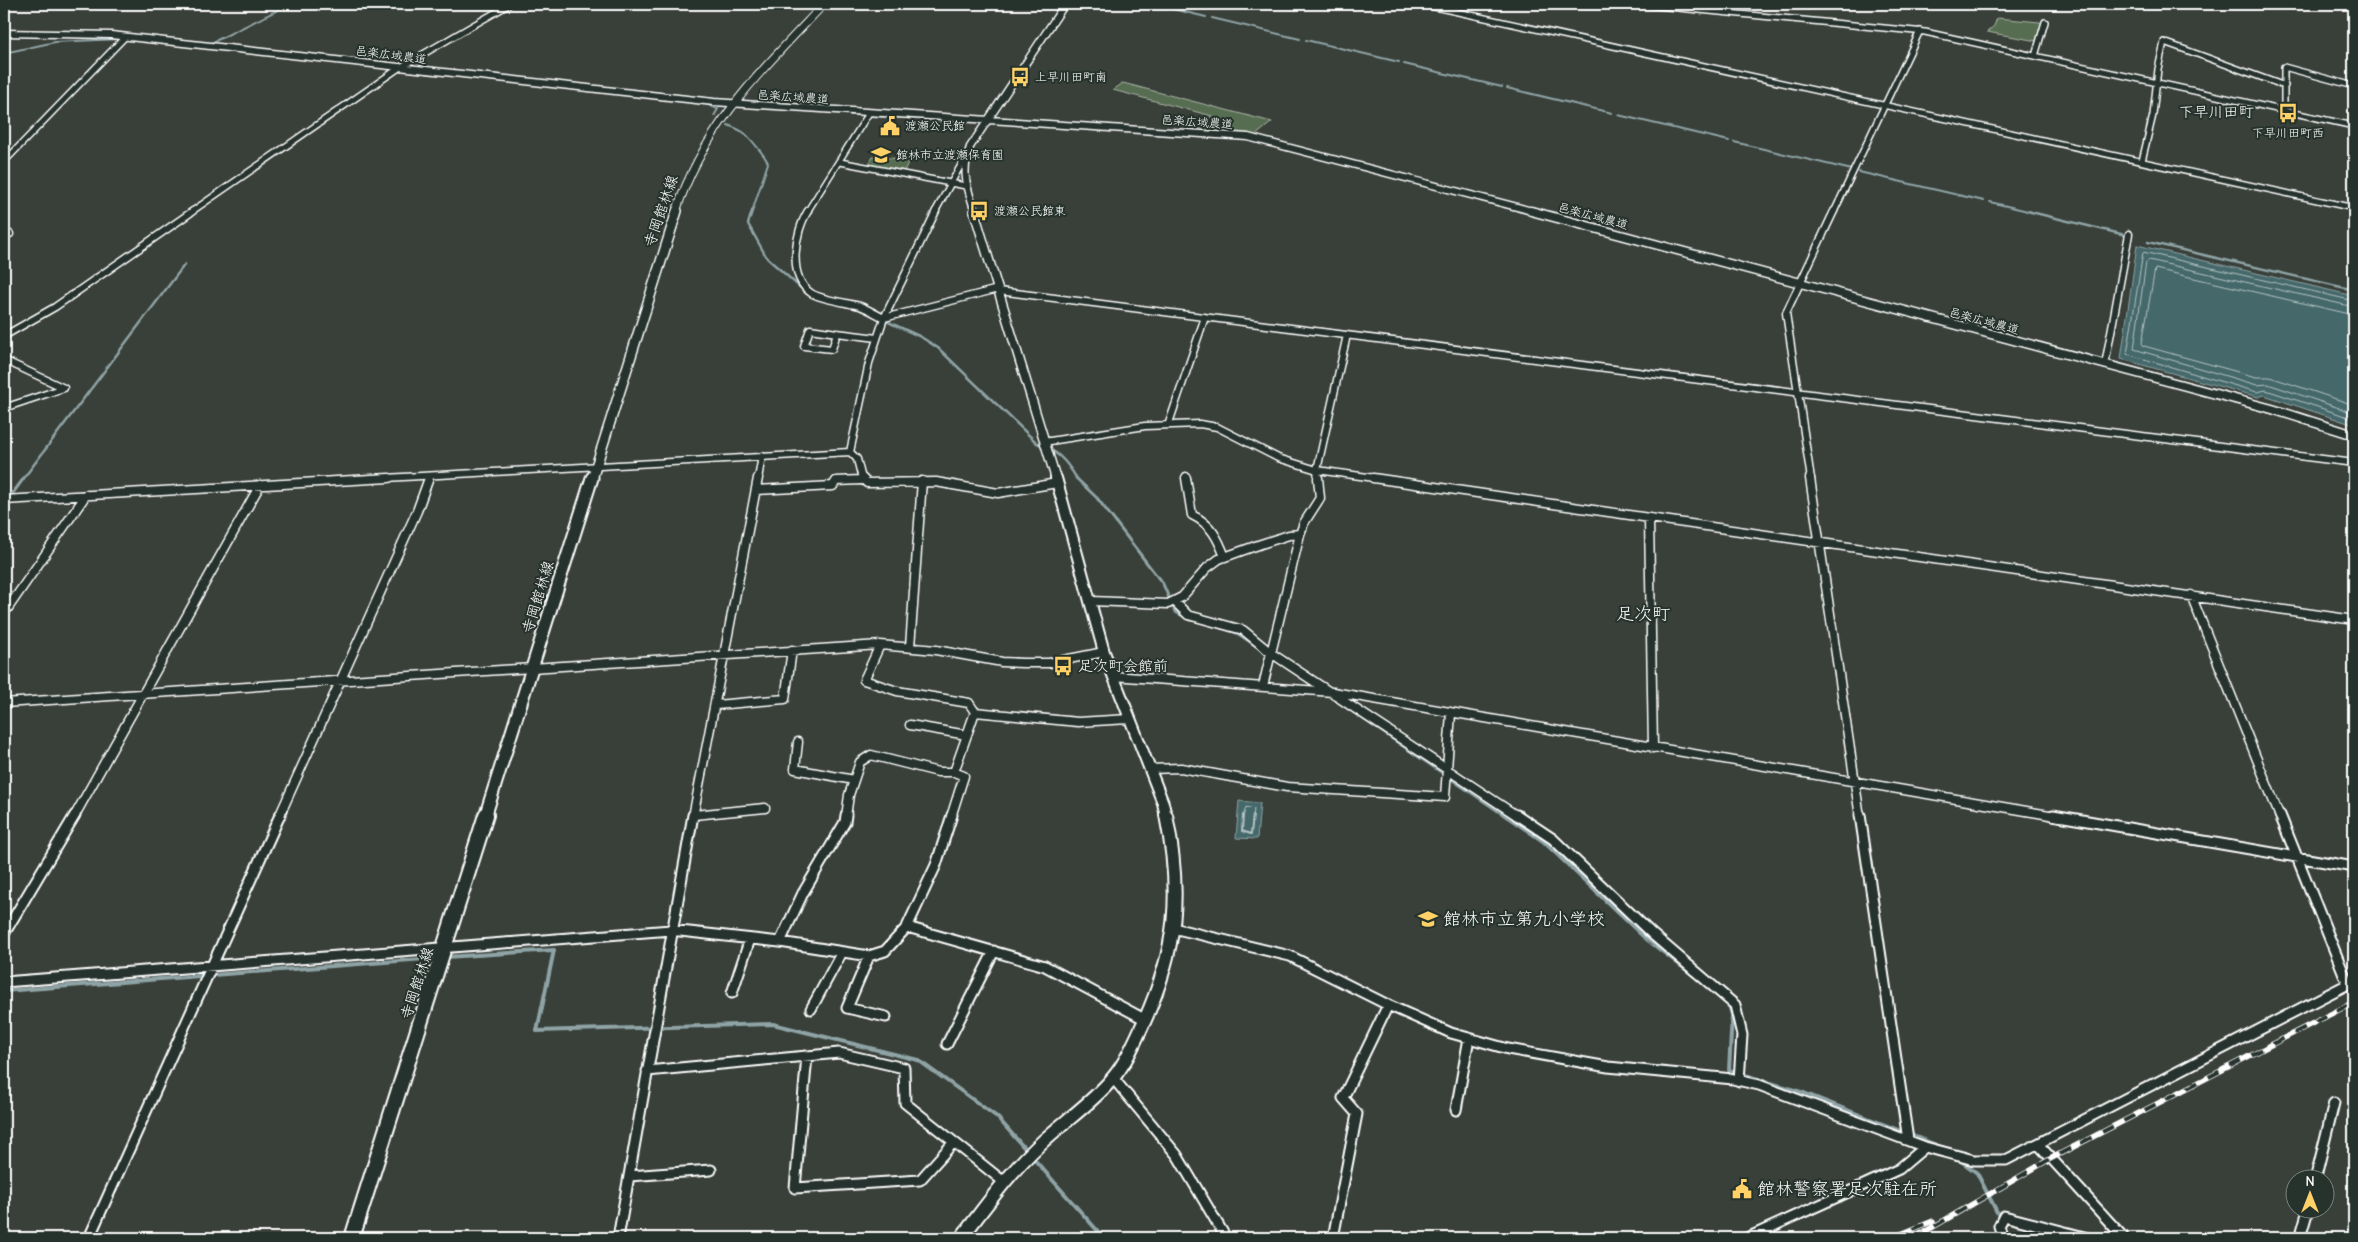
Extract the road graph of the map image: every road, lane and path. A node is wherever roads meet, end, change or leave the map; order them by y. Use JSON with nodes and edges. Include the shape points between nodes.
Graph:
{"nodes":[{"id":1,"x":510,"y":4,"type":"edge"},
{"id":2,"x":824,"y":4,"type":"edge"},
{"id":3,"x":1065,"y":4,"type":"edge"},
{"id":4,"x":1422,"y":4,"type":"edge"},
{"id":5,"x":1637,"y":4,"type":"edge"},
{"id":6,"x":2045,"y":22,"type":"dead end"},
{"id":7,"x":1920,"y":31,"type":"junction"},
{"id":8,"x":4,"y":34,"type":"edge"},
{"id":9,"x":124,"y":37,"type":"junction"},
{"id":10,"x":2035,"y":56,"type":"junction"},
{"id":11,"x":399,"y":68,"type":"junction"},
{"id":12,"x":2157,"y":83,"type":"junction"},
{"id":13,"x":2285,"y":86,"type":"junction"},
{"id":14,"x":2354,"y":86,"type":"edge"},
{"id":15,"x":734,"y":104,"type":"junction"},
{"id":16,"x":1887,"y":106,"type":"junction"},
{"id":17,"x":2284,"y":110,"type":"junction"},
{"id":18,"x":869,"y":113,"type":"junction"},
{"id":19,"x":987,"y":120,"type":"junction"},
{"id":20,"x":2354,"y":126,"type":"edge"},
{"id":21,"x":966,"y":156,"type":"junction"},
{"id":22,"x":4,"y":162,"type":"edge"},
{"id":23,"x":840,"y":162,"type":"junction"},
{"id":24,"x":2142,"y":162,"type":"junction"},
{"id":25,"x":950,"y":182,"type":"junction"},
{"id":26,"x":966,"y":186,"type":"junction"},
{"id":27,"x":2354,"y":208,"type":"edge"},
{"id":28,"x":2129,"y":234,"type":"dead end"},
{"id":29,"x":1800,"y":284,"type":"junction"},
{"id":30,"x":999,"y":290,"type":"junction"},
{"id":31,"x":1205,"y":317,"type":"junction"},
{"id":32,"x":884,"y":318,"type":"junction"},
{"id":33,"x":837,"y":332,"type":"junction"},
{"id":34,"x":1347,"y":335,"type":"junction"},
{"id":35,"x":4,"y":336,"type":"edge"},
{"id":36,"x":877,"y":338,"type":"junction"},
{"id":37,"x":4,"y":360,"type":"edge"},
{"id":38,"x":2105,"y":365,"type":"junction"},
{"id":39,"x":1797,"y":392,"type":"junction"},
{"id":40,"x":4,"y":408,"type":"edge"},
{"id":41,"x":1169,"y":423,"type":"junction"},
{"id":42,"x":2354,"y":435,"type":"edge"},
{"id":43,"x":1044,"y":442,"type":"junction"},
{"id":44,"x":850,"y":452,"type":"junction"},
{"id":45,"x":762,"y":456,"type":"junction"},
{"id":46,"x":2354,"y":463,"type":"edge"},
{"id":47,"x":596,"y":466,"type":"junction"},
{"id":48,"x":1317,"y":470,"type":"junction"},
{"id":49,"x":430,"y":476,"type":"junction"},
{"id":50,"x":1186,"y":476,"type":"dead end"},
{"id":51,"x":862,"y":480,"type":"junction"},
{"id":52,"x":922,"y":481,"type":"junction"},
{"id":53,"x":1057,"y":483,"type":"junction"},
{"id":54,"x":260,"y":485,"type":"junction"},
{"id":55,"x":756,"y":490,"type":"junction"},
{"id":56,"x":86,"y":495,"type":"junction"},
{"id":57,"x":4,"y":500,"type":"edge"},
{"id":58,"x":1649,"y":519,"type":"junction"},
{"id":59,"x":1300,"y":534,"type":"junction"},
{"id":60,"x":1819,"y":543,"type":"junction"},
{"id":61,"x":1225,"y":557,"type":"junction"},
{"id":62,"x":2191,"y":595,"type":"junction"},
{"id":63,"x":1091,"y":600,"type":"junction"},
{"id":64,"x":1175,"y":602,"type":"junction"},
{"id":65,"x":4,"y":614,"type":"edge"},
{"id":66,"x":2354,"y":620,"type":"edge"},
{"id":67,"x":880,"y":645,"type":"junction"},
{"id":68,"x":910,"y":647,"type":"junction"},
{"id":69,"x":792,"y":650,"type":"junction"},
{"id":70,"x":1104,"y":652,"type":"junction"},
{"id":71,"x":1271,"y":653,"type":"junction"},
{"id":72,"x":724,"y":655,"type":"junction"},
{"id":73,"x":532,"y":667,"type":"junction"},
{"id":74,"x":1112,"y":676,"type":"junction"},
{"id":75,"x":341,"y":681,"type":"junction"},
{"id":76,"x":1263,"y":686,"type":"junction"},
{"id":77,"x":1333,"y":692,"type":"junction"},
{"id":78,"x":142,"y":694,"type":"junction"},
{"id":79,"x":4,"y":703,"type":"edge"},
{"id":80,"x":716,"y":705,"type":"junction"},
{"id":81,"x":975,"y":712,"type":"junction"},
{"id":82,"x":1452,"y":713,"type":"junction"},
{"id":83,"x":1129,"y":719,"type":"junction"},
{"id":84,"x":910,"y":725,"type":"dead end"},
{"id":85,"x":967,"y":735,"type":"junction"},
{"id":86,"x":798,"y":742,"type":"dead end"},
{"id":87,"x":1653,"y":748,"type":"junction"},
{"id":88,"x":1149,"y":769,"type":"junction"},
{"id":89,"x":1447,"y":770,"type":"junction"},
{"id":90,"x":954,"y":772,"type":"junction"},
{"id":91,"x":854,"y":780,"type":"junction"},
{"id":92,"x":1856,"y":783,"type":"junction"},
{"id":93,"x":765,"y":808,"type":"dead end"},
{"id":94,"x":694,"y":816,"type":"junction"},
{"id":95,"x":2299,"y":858,"type":"junction"},
{"id":96,"x":2354,"y":867,"type":"edge"},
{"id":97,"x":907,"y":927,"type":"junction"},
{"id":98,"x":1173,"y":928,"type":"junction"},
{"id":99,"x":671,"y":930,"type":"junction"},
{"id":100,"x":4,"y":934,"type":"edge"},
{"id":101,"x":750,"y":939,"type":"junction"},
{"id":102,"x":780,"y":942,"type":"junction"},
{"id":103,"x":444,"y":947,"type":"junction"},
{"id":104,"x":994,"y":951,"type":"junction"},
{"id":105,"x":842,"y":952,"type":"junction"},
{"id":106,"x":869,"y":956,"type":"junction"},
{"id":107,"x":212,"y":966,"type":"junction"},
{"id":108,"x":4,"y":982,"type":"edge"},
{"id":109,"x":2351,"y":982,"type":"edge"},
{"id":110,"x":732,"y":993,"type":"dead end"},
{"id":111,"x":1388,"y":1005,"type":"junction"},
{"id":112,"x":811,"y":1009,"type":"dead end"},
{"id":113,"x":886,"y":1016,"type":"dead end"},
{"id":114,"x":1146,"y":1020,"type":"junction"},
{"id":115,"x":1469,"y":1038,"type":"junction"},
{"id":116,"x":947,"y":1044,"type":"dead end"},
{"id":117,"x":807,"y":1056,"type":"junction"},
{"id":118,"x":647,"y":1070,"type":"junction"},
{"id":119,"x":1113,"y":1078,"type":"junction"},
{"id":120,"x":1739,"y":1081,"type":"junction"},
{"id":121,"x":2334,"y":1103,"type":"dead end"},
{"id":122,"x":1456,"y":1110,"type":"dead end"},
{"id":123,"x":1908,"y":1140,"type":"junction"},
{"id":124,"x":954,"y":1142,"type":"junction"},
{"id":125,"x":2038,"y":1144,"type":"junction"},
{"id":126,"x":1925,"y":1147,"type":"junction"},
{"id":127,"x":711,"y":1170,"type":"dead end"},
{"id":128,"x":2317,"y":1170,"type":"edge"},
{"id":129,"x":629,"y":1176,"type":"junction"},
{"id":130,"x":1004,"y":1182,"type":"junction"},
{"id":131,"x":2305,"y":1220,"type":"edge"},
{"id":132,"x":966,"y":1235,"type":"edge"},
{"id":133,"x":89,"y":1238,"type":"edge"},
{"id":134,"x":352,"y":1238,"type":"edge"},
{"id":135,"x":618,"y":1238,"type":"edge"},
{"id":136,"x":1226,"y":1238,"type":"edge"},
{"id":137,"x":1334,"y":1238,"type":"edge"},
{"id":138,"x":1747,"y":1238,"type":"edge"},
{"id":139,"x":2003,"y":1238,"type":"edge"},
{"id":140,"x":2088,"y":1238,"type":"edge"},
{"id":141,"x":2124,"y":1238,"type":"edge"},
{"id":142,"x":2300,"y":1238,"type":"edge"}],
"edges":[{"from":1,"to":11,"type":"street"},
{"from":2,"to":15,"type":"main road","name":"寺岡館林線"},
{"from":3,"to":19,"type":"street"},
{"from":4,"to":16,"type":"street"},
{"from":5,"to":7,"type":"street"},
{"from":6,"to":10,"type":"street"},
{"from":7,"to":10,"type":"street"},
{"from":7,"to":16,"type":"street"},
{"from":8,"to":9,"type":"street","name":"邑楽広域農道","via":[[72,33]]},
{"from":9,"to":11,"type":"street","name":"邑楽広域農道"},
{"from":9,"to":22,"type":"street"},
{"from":10,"to":12,"type":"street"},
{"from":11,"to":15,"type":"street","name":"邑楽広域農道"},
{"from":11,"to":35,"type":"street","via":[[55,307]]},
{"from":12,"to":13,"type":"street","via":[[2162,43],[2166,42]]},
{"from":12,"to":17,"type":"street"},
{"from":12,"to":24,"type":"street"},
{"from":13,"to":14,"type":"street","via":[[2284,67]]},
{"from":13,"to":17,"type":"street"},
{"from":15,"to":18,"type":"street","name":"邑楽広域農道"},
{"from":15,"to":47,"type":"main road","name":"寺岡館林線","via":[[710,136],[686,181]]},
{"from":16,"to":24,"type":"street"},
{"from":16,"to":29,"type":"street"},
{"from":17,"to":20,"type":"street"},
{"from":18,"to":19,"type":"street","name":"邑楽広域農道"},
{"from":18,"to":23,"type":"street"},
{"from":19,"to":21,"type":"street"},
{"from":19,"to":29,"type":"street","name":"邑楽広域農道","via":[[1260,139]]},
{"from":21,"to":25,"type":"street"},
{"from":21,"to":26,"type":"street"},
{"from":23,"to":25,"type":"street"},
{"from":23,"to":32,"type":"street","via":[[800,223],[794,260],[796,269],[811,292],[862,307]]},
{"from":24,"to":27,"type":"street"},
{"from":25,"to":26,"type":"street"},
{"from":25,"to":32,"type":"street"},
{"from":26,"to":30,"type":"street"},
{"from":28,"to":38,"type":"street"},
{"from":29,"to":38,"type":"street","name":"邑楽広域農道"},
{"from":29,"to":39,"type":"street","via":[[1786,313]]},
{"from":30,"to":31,"type":"street"},
{"from":30,"to":32,"type":"street"},
{"from":30,"to":43,"type":"street"},
{"from":31,"to":34,"type":"street"},
{"from":31,"to":41,"type":"street"},
{"from":32,"to":36,"type":"street"},
{"from":33,"to":33,"type":"street","via":[[810,329],[804,346],[832,349]]},
{"from":33,"to":36,"type":"street"},
{"from":34,"to":39,"type":"street"},
{"from":34,"to":48,"type":"street"},
{"from":36,"to":44,"type":"street"},
{"from":37,"to":40,"type":"street","via":[[64,388]]},
{"from":38,"to":42,"type":"street","name":"邑楽広域農道","via":[[2272,409]]},
{"from":39,"to":46,"type":"street"},
{"from":39,"to":60,"type":"street"},
{"from":41,"to":43,"type":"street"},
{"from":41,"to":48,"type":"street","via":[[1217,427],[1278,458]]},
{"from":43,"to":53,"type":"street"},
{"from":44,"to":45,"type":"street"},
{"from":44,"to":51,"type":"street","via":[[857,459]]},
{"from":45,"to":47,"type":"street"},
{"from":45,"to":55,"type":"street"},
{"from":47,"to":49,"type":"street"},
{"from":47,"to":73,"type":"main road","name":"寺岡館林線"},
{"from":48,"to":58,"type":"street"},
{"from":48,"to":59,"type":"street","via":[[1320,498]]},
{"from":49,"to":54,"type":"street"},
{"from":49,"to":75,"type":"street"},
{"from":50,"to":61,"type":"street","via":[[1192,514],[1203,519],[1217,535]]},
{"from":51,"to":52,"type":"street","via":[[867,483]]},
{"from":51,"to":55,"type":"street","via":[[836,481],[833,486]]},
{"from":52,"to":53,"type":"street","via":[[998,493]]},
{"from":52,"to":68,"type":"street"},
{"from":53,"to":63,"type":"street"},
{"from":54,"to":56,"type":"street"},
{"from":54,"to":78,"type":"street"},
{"from":55,"to":72,"type":"street"},
{"from":56,"to":57,"type":"street"},
{"from":56,"to":65,"type":"street"},
{"from":58,"to":60,"type":"street"},
{"from":58,"to":87,"type":"street"},
{"from":59,"to":61,"type":"street"},
{"from":59,"to":71,"type":"street"},
{"from":60,"to":62,"type":"street"},
{"from":60,"to":92,"type":"street"},
{"from":61,"to":64,"type":"street","via":[[1214,562],[1194,588]]},
{"from":62,"to":66,"type":"street"},
{"from":62,"to":95,"type":"street"},
{"from":63,"to":64,"type":"street"},
{"from":63,"to":70,"type":"street"},
{"from":64,"to":71,"type":"street","via":[[1188,614],[1243,630]]},
{"from":67,"to":68,"type":"street"},
{"from":67,"to":69,"type":"street"},
{"from":67,"to":81,"type":"street","via":[[864,680],[897,690],[968,702]]},
{"from":68,"to":70,"type":"street","via":[[1023,663],[1049,663]]},
{"from":69,"to":72,"type":"street"},
{"from":69,"to":80,"type":"street","via":[[785,699]]},
{"from":70,"to":74,"type":"street"},
{"from":71,"to":76,"type":"street"},
{"from":71,"to":77,"type":"street"},
{"from":72,"to":73,"type":"street"},
{"from":72,"to":80,"type":"street"},
{"from":73,"to":75,"type":"street"},
{"from":73,"to":103,"type":"main road","name":"寺岡館林線"},
{"from":74,"to":76,"type":"street"},
{"from":74,"to":83,"type":"street"},
{"from":75,"to":78,"type":"street"},
{"from":75,"to":107,"type":"street"},
{"from":76,"to":77,"type":"street"},
{"from":77,"to":82,"type":"street"},
{"from":77,"to":89,"type":"street"},
{"from":78,"to":79,"type":"street"},
{"from":78,"to":100,"type":"street","via":[[90,790]]},
{"from":80,"to":94,"type":"street"},
{"from":81,"to":83,"type":"street","via":[[1078,722]]},
{"from":81,"to":85,"type":"street"},
{"from":82,"to":87,"type":"street"},
{"from":82,"to":89,"type":"street"},
{"from":83,"to":88,"type":"street"},
{"from":84,"to":85,"type":"street"},
{"from":85,"to":90,"type":"street"},
{"from":86,"to":91,"type":"street","via":[[795,768]]},
{"from":87,"to":92,"type":"street"},
{"from":88,"to":89,"type":"street","via":[[1218,772],[1288,787],[1445,798]]},
{"from":88,"to":98,"type":"street","via":[[1163,803],[1173,851],[1176,898]]},
{"from":89,"to":120,"type":"street","via":[[1553,839],[1652,934],[1735,1005],[1742,1034]]},
{"from":90,"to":91,"type":"street","via":[[938,772],[871,755],[860,762]]},
{"from":90,"to":97,"type":"street","via":[[964,776],[936,865]]},
{"from":91,"to":102,"type":"street","via":[[844,822],[803,892]]},
{"from":92,"to":95,"type":"street"},
{"from":92,"to":123,"type":"street"},
{"from":93,"to":94,"type":"street"},
{"from":94,"to":99,"type":"street"},
{"from":95,"to":96,"type":"street"},
{"from":95,"to":109,"type":"street"},
{"from":97,"to":104,"type":"street"},
{"from":97,"to":106,"type":"street","via":[[885,951]]},
{"from":98,"to":111,"type":"street","via":[[1290,956]]},
{"from":98,"to":114,"type":"street","via":[[1160,986]]},
{"from":99,"to":101,"type":"street"},
{"from":99,"to":103,"type":"street"},
{"from":99,"to":118,"type":"street"},
{"from":101,"to":102,"type":"street"},
{"from":101,"to":110,"type":"street"},
{"from":102,"to":105,"type":"street"},
{"from":103,"to":107,"type":"street"},
{"from":103,"to":134,"type":"main road","name":"寺岡館林線"},
{"from":104,"to":114,"type":"street","via":[[1045,966]]},
{"from":104,"to":116,"type":"street"},
{"from":105,"to":106,"type":"street"},
{"from":105,"to":112,"type":"street"},
{"from":106,"to":113,"type":"street","via":[[847,1008]]},
{"from":107,"to":108,"type":"street"},
{"from":107,"to":133,"type":"street"},
{"from":109,"to":125,"type":"street"},
{"from":111,"to":115,"type":"street"},
{"from":111,"to":137,"type":"street","via":[[1343,1098],[1357,1114]]},
{"from":114,"to":119,"type":"street"},
{"from":115,"to":120,"type":"street","via":[[1508,1049],[1608,1067]]},
{"from":115,"to":122,"type":"street"},
{"from":117,"to":118,"type":"street"},
{"from":117,"to":124,"type":"street","via":[[839,1053],[904,1068],[905,1103]]},
{"from":117,"to":124,"type":"street","via":[[795,1188],[920,1180]]},
{"from":118,"to":129,"type":"street"},
{"from":119,"to":130,"type":"street"},
{"from":119,"to":136,"type":"street","via":[[1177,1155]]},
{"from":120,"to":123,"type":"street","via":[[1759,1085]]},
{"from":121,"to":128,"type":"street"},
{"from":123,"to":126,"type":"street"},
{"from":124,"to":130,"type":"street"},
{"from":125,"to":126,"type":"street","via":[[2006,1160],[1974,1160]]},
{"from":125,"to":141,"type":"street"},
{"from":126,"to":138,"type":"street","via":[[1899,1169]]},
{"from":127,"to":129,"type":"street"},
{"from":129,"to":135,"type":"street"},
{"from":130,"to":132,"type":"street"},
{"from":131,"to":142,"type":"street"},
{"from":139,"to":140,"type":"street","via":[[1999,1226],[2004,1216]]}]}
